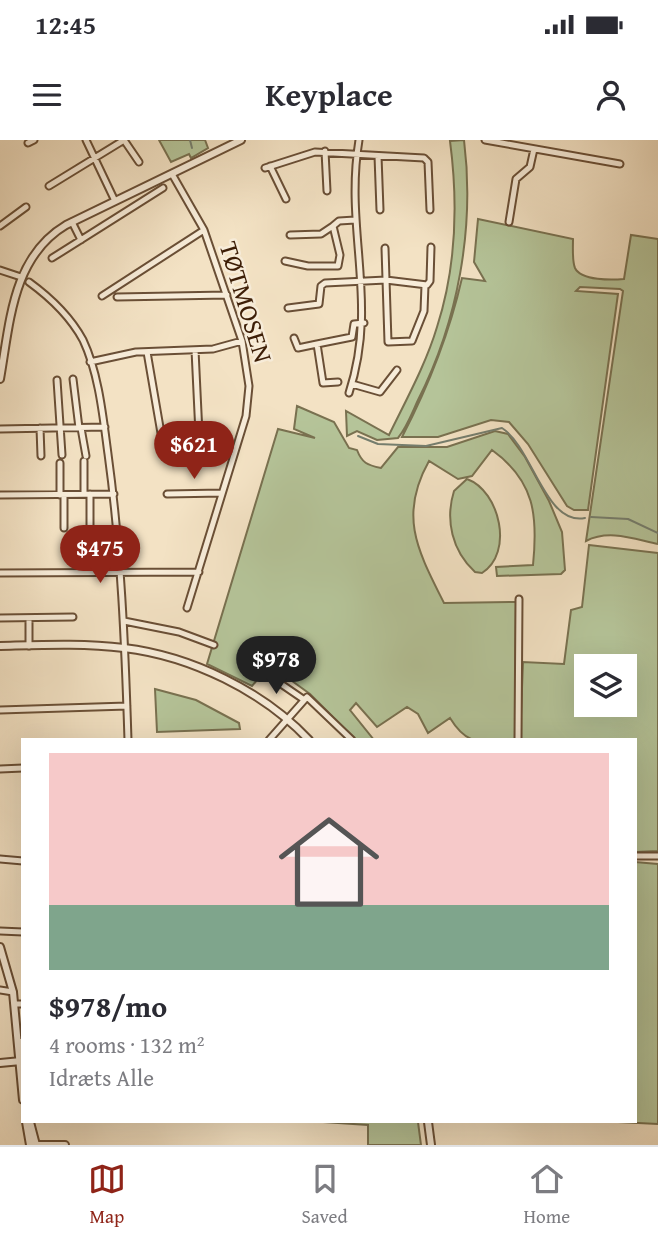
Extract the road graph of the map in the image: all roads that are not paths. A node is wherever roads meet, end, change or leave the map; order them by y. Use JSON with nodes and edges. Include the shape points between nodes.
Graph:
{"nodes":[{"id":1,"x":86,"y":140,"type":"edge"},
{"id":2,"x":241,"y":140,"type":"edge"},
{"id":3,"x":359,"y":140,"type":"edge"},
{"id":4,"x":485,"y":140,"type":"edge"},
{"id":5,"x":534,"y":149,"type":"junction"},
{"id":6,"x":325,"y":151,"type":"junction"},
{"id":7,"x":357,"y":152,"type":"junction"},
{"id":8,"x":378,"y":156,"type":"junction"},
{"id":9,"x":94,"y":158,"type":"junction"},
{"id":10,"x":139,"y":162,"type":"dead end"},
{"id":11,"x":620,"y":164,"type":"dead end"},
{"id":12,"x":172,"y":174,"type":"junction"},
{"id":13,"x":49,"y":186,"type":"dead end"},
{"id":14,"x":163,"y":188,"type":"dead end"},
{"id":15,"x":327,"y":191,"type":"dead end"},
{"id":16,"x":286,"y":199,"type":"dead end"},
{"id":17,"x":115,"y":201,"type":"junction"},
{"id":18,"x":26,"y":206,"type":"dead end"},
{"id":19,"x":380,"y":210,"type":"dead end"},
{"id":20,"x":430,"y":210,"type":"dead end"},
{"id":21,"x":355,"y":220,"type":"junction"},
{"id":22,"x":72,"y":222,"type":"junction"},
{"id":23,"x":509,"y":222,"type":"dead end"},
{"id":24,"x":0,"y":226,"type":"edge"},
{"id":25,"x":333,"y":226,"type":"junction"},
{"id":26,"x":204,"y":230,"type":"junction"},
{"id":27,"x":290,"y":235,"type":"dead end"},
{"id":28,"x":81,"y":240,"type":"junction"},
{"id":29,"x":431,"y":247,"type":"dead end"},
{"id":30,"x":385,"y":248,"type":"dead end"},
{"id":31,"x":52,"y":258,"type":"dead end"},
{"id":32,"x":285,"y":261,"type":"dead end"},
{"id":33,"x":0,"y":270,"type":"edge"},
{"id":34,"x":21,"y":276,"type":"junction"},
{"id":35,"x":386,"y":280,"type":"junction"},
{"id":36,"x":363,"y":281,"type":"junction"},
{"id":37,"x":29,"y":282,"type":"dead end"},
{"id":38,"x":425,"y":285,"type":"junction"},
{"id":39,"x":227,"y":295,"type":"junction"},
{"id":40,"x":102,"y":296,"type":"dead end"},
{"id":41,"x":117,"y":297,"type":"dead end"},
{"id":42,"x":288,"y":307,"type":"dead end"},
{"id":43,"x":364,"y":323,"type":"junction"},
{"id":44,"x":9,"y":330,"type":"junction"},
{"id":45,"x":0,"y":331,"type":"edge"},
{"id":46,"x":294,"y":338,"type":"dead end"},
{"id":47,"x":242,"y":341,"type":"junction"},
{"id":48,"x":317,"y":344,"type":"junction"},
{"id":49,"x":195,"y":351,"type":"junction"},
{"id":50,"x":147,"y":352,"type":"junction"},
{"id":51,"x":90,"y":362,"type":"junction"},
{"id":52,"x":397,"y":370,"type":"dead end"},
{"id":53,"x":0,"y":379,"type":"edge"},
{"id":54,"x":73,"y":379,"type":"dead end"},
{"id":55,"x":57,"y":380,"type":"dead end"},
{"id":56,"x":338,"y":382,"type":"dead end"},
{"id":57,"x":352,"y":384,"type":"junction"},
{"id":58,"x":349,"y":393,"type":"dead end"},
{"id":59,"x":104,"y":427,"type":"junction"},
{"id":60,"x":40,"y":428,"type":"junction"},
{"id":61,"x":62,"y":428,"type":"junction"},
{"id":62,"x":80,"y":428,"type":"junction"},
{"id":63,"x":0,"y":429,"type":"edge"},
{"id":64,"x":199,"y":434,"type":"dead end"},
{"id":65,"x":163,"y":439,"type":"dead end"},
{"id":66,"x":40,"y":456,"type":"dead end"},
{"id":67,"x":62,"y":456,"type":"dead end"},
{"id":68,"x":60,"y":463,"type":"dead end"},
{"id":69,"x":87,"y":494,"type":"junction"},
{"id":70,"x":114,"y":494,"type":"junction"},
{"id":71,"x":167,"y":494,"type":"dead end"},
{"id":72,"x":222,"y":494,"type":"junction"},
{"id":73,"x":0,"y":495,"type":"edge"},
{"id":74,"x":62,"y":495,"type":"junction"},
{"id":75,"x":65,"y":528,"type":"dead end"},
{"id":76,"x":90,"y":529,"type":"dead end"},
{"id":77,"x":120,"y":572,"type":"junction"},
{"id":78,"x":199,"y":572,"type":"junction"},
{"id":79,"x":0,"y":573,"type":"edge"},
{"id":80,"x":519,"y":599,"type":"dead end"},
{"id":81,"x":187,"y":608,"type":"dead end"},
{"id":82,"x":73,"y":617,"type":"dead end"},
{"id":83,"x":0,"y":618,"type":"edge"},
{"id":84,"x":29,"y":618,"type":"junction"},
{"id":85,"x":124,"y":621,"type":"junction"},
{"id":86,"x":214,"y":645,"type":"dead end"},
{"id":87,"x":0,"y":646,"type":"edge"},
{"id":88,"x":29,"y":646,"type":"junction"},
{"id":89,"x":126,"y":648,"type":"junction"},
{"id":90,"x":265,"y":673,"type":"dead end"},
{"id":91,"x":303,"y":699,"type":"junction"},
{"id":92,"x":127,"y":706,"type":"junction"},
{"id":93,"x":0,"y":710,"type":"edge"},
{"id":94,"x":286,"y":720,"type":"junction"},
{"id":95,"x":128,"y":738,"type":"edge"},
{"id":96,"x":272,"y":738,"type":"edge"},
{"id":97,"x":307,"y":738,"type":"edge"},
{"id":98,"x":350,"y":738,"type":"edge"},
{"id":99,"x":518,"y":738,"type":"edge"},
{"id":100,"x":21,"y":768,"type":"edge"},
{"id":101,"x":0,"y":769,"type":"edge"},
{"id":102,"x":637,"y":856,"type":"edge"},
{"id":103,"x":658,"y":856,"type":"edge"},
{"id":104,"x":0,"y":859,"type":"edge"},
{"id":105,"x":21,"y":860,"type":"edge"},
{"id":106,"x":0,"y":931,"type":"edge"},
{"id":107,"x":21,"y":932,"type":"edge"},
{"id":108,"x":0,"y":947,"type":"edge"},
{"id":109,"x":0,"y":990,"type":"edge"},
{"id":110,"x":13,"y":992,"type":"junction"},
{"id":111,"x":19,"y":1004,"type":"edge"},
{"id":112,"x":21,"y":1060,"type":"edge"},
{"id":113,"x":0,"y":1063,"type":"edge"},
{"id":114,"x":21,"y":1076,"type":"edge"},
{"id":115,"x":28,"y":1123,"type":"edge"},
{"id":116,"x":428,"y":1123,"type":"edge"},
{"id":117,"x":34,"y":1145,"type":"edge"},
{"id":118,"x":65,"y":1145,"type":"edge"},
{"id":119,"x":431,"y":1145,"type":"edge"}],
"edges":[{"from":1,"to":9,"type":"street"},
{"from":2,"to":12,"type":"street"},
{"from":3,"to":7,"type":"street"},
{"from":4,"to":5,"type":"street"},
{"from":5,"to":11,"type":"street"},
{"from":5,"to":23,"type":"street","via":[[530,167],[516,179]]},
{"from":6,"to":7,"type":"street"},
{"from":6,"to":15,"type":"street"},
{"from":6,"to":16,"type":"street","via":[[268,167]]},
{"from":7,"to":8,"type":"street"},
{"from":7,"to":21,"type":"street"},
{"from":8,"to":19,"type":"street"},
{"from":8,"to":20,"type":"street","via":[[427,159]]},
{"from":9,"to":10,"type":"street","via":[[124,140]]},
{"from":9,"to":13,"type":"street"},
{"from":9,"to":17,"type":"street"},
{"from":12,"to":17,"type":"street"},
{"from":12,"to":26,"type":"street","name":"TØTMOSEN"},
{"from":14,"to":28,"type":"street"},
{"from":17,"to":22,"type":"street"},
{"from":18,"to":24,"type":"street"},
{"from":21,"to":25,"type":"street"},
{"from":21,"to":36,"type":"street"},
{"from":22,"to":28,"type":"street"},
{"from":22,"to":34,"type":"street","via":[[44,242]]},
{"from":25,"to":27,"type":"street","via":[[321,234]]},
{"from":25,"to":32,"type":"street","via":[[339,265]]},
{"from":26,"to":39,"type":"street","name":"TØTMOSEN"},
{"from":26,"to":40,"type":"street"},
{"from":28,"to":31,"type":"street"},
{"from":29,"to":38,"type":"street","via":[[430,281]]},
{"from":30,"to":35,"type":"street"},
{"from":33,"to":34,"type":"street"},
{"from":34,"to":44,"type":"street"},
{"from":35,"to":36,"type":"street"},
{"from":35,"to":38,"type":"street"},
{"from":35,"to":38,"type":"street","via":[[389,342],[413,340],[424,308]]},
{"from":36,"to":42,"type":"street","via":[[323,283],[319,304]]},
{"from":36,"to":43,"type":"street"},
{"from":37,"to":51,"type":"street","via":[[67,317]]},
{"from":39,"to":41,"type":"street"},
{"from":39,"to":47,"type":"street","name":"TØTMOSEN"},
{"from":43,"to":48,"type":"street","via":[[354,324],[352,337]]},
{"from":43,"to":57,"type":"street"},
{"from":44,"to":45,"type":"street"},
{"from":44,"to":53,"type":"street"},
{"from":46,"to":48,"type":"street","via":[[298,348]]},
{"from":47,"to":49,"type":"street"},
{"from":47,"to":72,"type":"street","name":"TØTMOSEN","via":[[249,371],[248,401]]},
{"from":48,"to":56,"type":"street","via":[[323,383]]},
{"from":49,"to":50,"type":"street"},
{"from":49,"to":64,"type":"street"},
{"from":50,"to":51,"type":"street"},
{"from":50,"to":65,"type":"street"},
{"from":51,"to":59,"type":"street"},
{"from":52,"to":57,"type":"street","via":[[380,392]]},
{"from":54,"to":62,"type":"street"},
{"from":55,"to":61,"type":"street"},
{"from":57,"to":58,"type":"street"},
{"from":59,"to":62,"type":"street"},
{"from":59,"to":70,"type":"street"},
{"from":60,"to":61,"type":"street"},
{"from":60,"to":63,"type":"street"},
{"from":60,"to":66,"type":"street"},
{"from":61,"to":62,"type":"street"},
{"from":61,"to":67,"type":"street"},
{"from":62,"to":69,"type":"street"},
{"from":68,"to":74,"type":"street"},
{"from":69,"to":70,"type":"street"},
{"from":69,"to":74,"type":"street"},
{"from":69,"to":76,"type":"street"},
{"from":70,"to":77,"type":"street"},
{"from":71,"to":72,"type":"street"},
{"from":72,"to":78,"type":"street","name":"TØTMOSEN"},
{"from":73,"to":74,"type":"street"},
{"from":74,"to":75,"type":"street"},
{"from":77,"to":78,"type":"street"},
{"from":77,"to":79,"type":"street"},
{"from":77,"to":85,"type":"street"},
{"from":78,"to":81,"type":"street","name":"TØTMOSEN"},
{"from":80,"to":99,"type":"street"},
{"from":82,"to":84,"type":"street"},
{"from":83,"to":84,"type":"street"},
{"from":84,"to":88,"type":"street"},
{"from":85,"to":86,"type":"street"},
{"from":85,"to":89,"type":"street"},
{"from":87,"to":88,"type":"street"},
{"from":88,"to":89,"type":"street"},
{"from":89,"to":92,"type":"street"},
{"from":89,"to":94,"type":"street","via":[[202,670],[247,692]]},
{"from":90,"to":91,"type":"street"},
{"from":91,"to":94,"type":"street"},
{"from":91,"to":98,"type":"street","via":[[312,699]]},
{"from":92,"to":93,"type":"street"},
{"from":92,"to":95,"type":"street"},
{"from":94,"to":96,"type":"street"},
{"from":94,"to":97,"type":"street"},
{"from":100,"to":101,"type":"street"},
{"from":102,"to":103,"type":"street"},
{"from":104,"to":105,"type":"street"},
{"from":106,"to":107,"type":"street"},
{"from":108,"to":110,"type":"street"},
{"from":109,"to":110,"type":"street"},
{"from":110,"to":111,"type":"street"},
{"from":111,"to":112,"type":"street"},
{"from":112,"to":113,"type":"street"},
{"from":112,"to":114,"type":"street"},
{"from":115,"to":117,"type":"street"},
{"from":116,"to":119,"type":"street"},
{"from":117,"to":118,"type":"street"}]}
